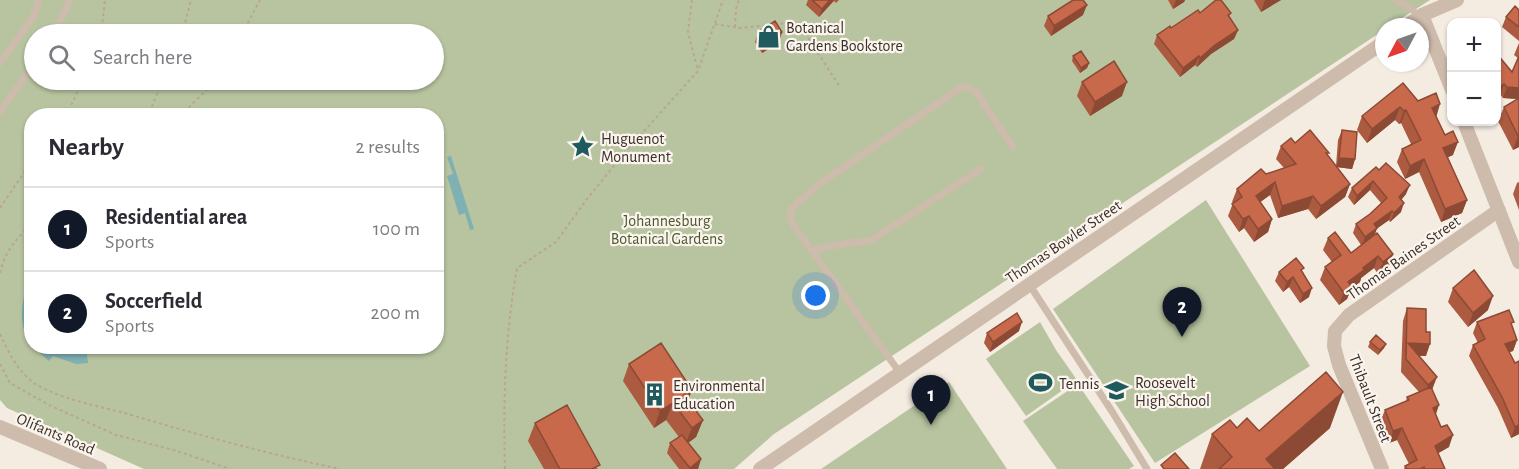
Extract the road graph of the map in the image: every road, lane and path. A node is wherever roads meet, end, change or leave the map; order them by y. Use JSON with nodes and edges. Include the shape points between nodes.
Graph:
{"nodes":[{"id":1,"x":39,"y":0,"type":"edge"},
{"id":2,"x":70,"y":0,"type":"edge"},
{"id":3,"x":105,"y":0,"type":"edge"},
{"id":4,"x":191,"y":0,"type":"edge"},
{"id":5,"x":260,"y":0,"type":"edge"},
{"id":6,"x":692,"y":0,"type":"edge"},
{"id":7,"x":723,"y":0,"type":"edge"},
{"id":8,"x":739,"y":0,"type":"edge"},
{"id":9,"x":1396,"y":0,"type":"edge"},
{"id":10,"x":1457,"y":0,"type":"edge"},
{"id":11,"x":1418,"y":13,"type":"junction"},
{"id":12,"x":1413,"y":18,"type":"edge"},
{"id":13,"x":28,"y":24,"type":"edge"},
{"id":14,"x":59,"y":24,"type":"edge"},
{"id":15,"x":102,"y":24,"type":"edge"},
{"id":16,"x":185,"y":24,"type":"edge"},
{"id":17,"x":247,"y":24,"type":"edge"},
{"id":18,"x":715,"y":24,"type":"junction"},
{"id":19,"x":735,"y":27,"type":"junction"},
{"id":20,"x":24,"y":30,"type":"edge"},
{"id":21,"x":1375,"y":48,"type":"edge"},
{"id":22,"x":0,"y":63,"type":"edge"},
{"id":23,"x":698,"y":71,"type":"junction"},
{"id":24,"x":24,"y":78,"type":"edge"},
{"id":25,"x":1447,"y":79,"type":"edge"},
{"id":26,"x":840,"y":87,"type":"dead end"},
{"id":27,"x":78,"y":90,"type":"edge"},
{"id":28,"x":159,"y":90,"type":"edge"},
{"id":29,"x":207,"y":90,"type":"edge"},
{"id":30,"x":70,"y":108,"type":"edge"},
{"id":31,"x":150,"y":108,"type":"edge"},
{"id":32,"x":188,"y":108,"type":"edge"},
{"id":33,"x":0,"y":112,"type":"edge"},
{"id":34,"x":1466,"y":126,"type":"edge"},
{"id":35,"x":1013,"y":147,"type":"dead end"},
{"id":36,"x":981,"y":169,"type":"dead end"},
{"id":37,"x":24,"y":173,"type":"edge"},
{"id":38,"x":0,"y":208,"type":"edge"},
{"id":39,"x":1499,"y":210,"type":"junction"},
{"id":40,"x":24,"y":231,"type":"edge"},
{"id":41,"x":812,"y":250,"type":"junction"},
{"id":42,"x":1519,"y":262,"type":"edge"},
{"id":43,"x":0,"y":273,"type":"edge"},
{"id":44,"x":1029,"y":284,"type":"junction"},
{"id":45,"x":0,"y":334,"type":"edge"},
{"id":46,"x":1333,"y":338,"type":"joint"},
{"id":47,"x":0,"y":364,"type":"edge"},
{"id":48,"x":900,"y":373,"type":"junction"},
{"id":49,"x":0,"y":427,"type":"edge"},
{"id":50,"x":100,"y":469,"type":"edge"},
{"id":51,"x":230,"y":469,"type":"edge"},
{"id":52,"x":340,"y":469,"type":"edge"},
{"id":53,"x":505,"y":469,"type":"edge"},
{"id":54,"x":760,"y":469,"type":"edge"},
{"id":55,"x":1147,"y":469,"type":"edge"},
{"id":56,"x":1382,"y":469,"type":"edge"}],
"edges":[{"from":1,"to":13,"type":"lane"},
{"from":2,"to":14,"type":"lane"},
{"from":3,"to":15,"type":"path"},
{"from":4,"to":16,"type":"path"},
{"from":5,"to":17,"type":"path"},
{"from":6,"to":23,"type":"path","via":[[688,32]]},
{"from":7,"to":18,"type":"path"},
{"from":8,"to":19,"type":"path"},
{"from":9,"to":11,"type":"lane"},
{"from":10,"to":11,"type":"street"},
{"from":11,"to":12,"type":"street"},
{"from":11,"to":25,"type":"street"},
{"from":18,"to":19,"type":"path"},
{"from":18,"to":23,"type":"path"},
{"from":19,"to":26,"type":"path","via":[[798,22]]},
{"from":20,"to":22,"type":"lane"},
{"from":21,"to":44,"type":"street","name":"Thomas Bowler Street"},
{"from":23,"to":53,"type":"path","via":[[626,151],[556,242],[517,268],[508,321],[503,408]]},
{"from":24,"to":33,"type":"lane"},
{"from":27,"to":30,"type":"path"},
{"from":28,"to":31,"type":"path"},
{"from":29,"to":32,"type":"path"},
{"from":34,"to":39,"type":"street"},
{"from":35,"to":41,"type":"lane","via":[[976,92],[967,87],[957,90],[819,184],[791,209],[790,217]]},
{"from":36,"to":41,"type":"lane","via":[[870,241]]},
{"from":37,"to":38,"type":"path"},
{"from":39,"to":42,"type":"street"},
{"from":39,"to":46,"type":"street","name":"Thomas Baines Street","via":[[1348,315]]},
{"from":40,"to":43,"type":"path","via":[[3,261]]},
{"from":41,"to":48,"type":"lane"},
{"from":44,"to":48,"type":"street","name":"Thomas Bowler Street"},
{"from":44,"to":55,"type":"lane"},
{"from":45,"to":52,"type":"path","via":[[12,361],[36,384],[57,393],[234,444]]},
{"from":46,"to":56,"type":"street","name":"Thibault Street"},
{"from":47,"to":51,"type":"path","via":[[10,383],[49,405],[116,435]]},
{"from":48,"to":54,"type":"street","name":"Thomas Bowler Street"},
{"from":49,"to":50,"type":"street","name":"Olifants Road"}]}
